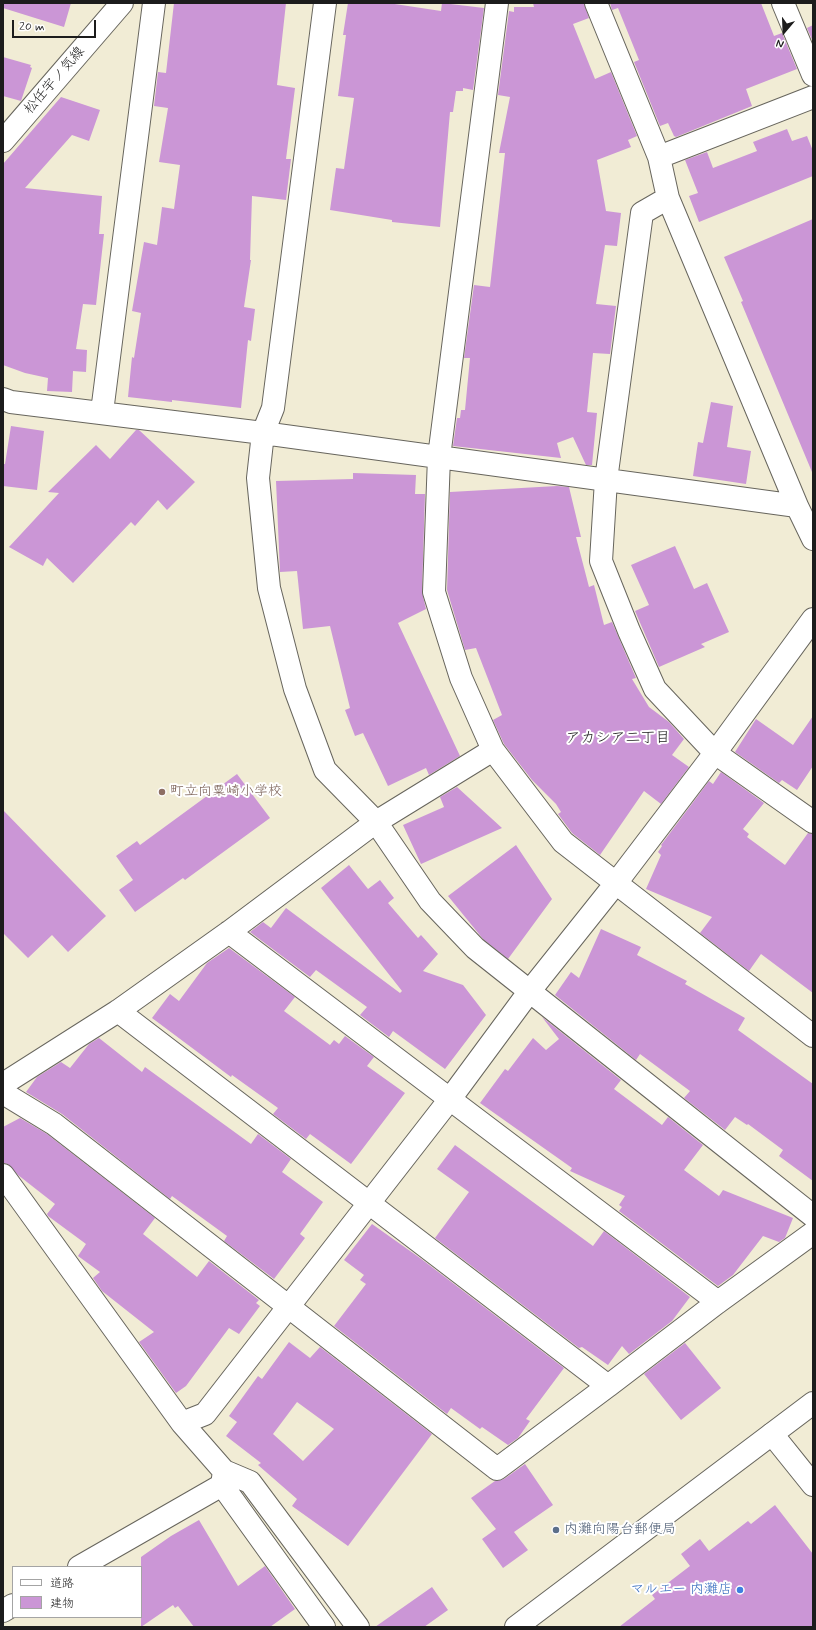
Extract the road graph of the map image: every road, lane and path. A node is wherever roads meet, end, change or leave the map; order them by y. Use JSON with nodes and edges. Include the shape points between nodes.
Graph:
{"nodes":[{"id":1,"x":122,"y":3,"type":"edge"},
{"id":2,"x":154,"y":3,"type":"edge"},
{"id":3,"x":325,"y":3,"type":"edge"},
{"id":4,"x":496,"y":3,"type":"edge"},
{"id":5,"x":596,"y":3,"type":"edge"},
{"id":6,"x":783,"y":3,"type":"edge"},
{"id":7,"x":813,"y":75,"type":"edge"},
{"id":8,"x":813,"y":97,"type":"edge"},
{"id":9,"x":3,"y":141,"type":"edge"},
{"id":10,"x":659,"y":157,"type":"junction"},
{"id":11,"x":668,"y":198,"type":"junction"},
{"id":12,"x":3,"y":399,"type":"edge"},
{"id":13,"x":102,"y":412,"type":"junction"},
{"id":14,"x":263,"y":433,"type":"junction"},
{"id":15,"x":439,"y":457,"type":"junction"},
{"id":16,"x":606,"y":480,"type":"junction"},
{"id":17,"x":798,"y":506,"type":"junction"},
{"id":18,"x":813,"y":539,"type":"edge"},
{"id":19,"x":813,"y":619,"type":"edge"},
{"id":20,"x":493,"y":750,"type":"junction"},
{"id":21,"x":715,"y":753,"type":"junction"},
{"id":22,"x":376,"y":822,"type":"junction"},
{"id":23,"x":813,"y":822,"type":"edge"},
{"id":24,"x":616,"y":882,"type":"junction"},
{"id":25,"x":229,"y":932,"type":"junction"},
{"id":26,"x":529,"y":992,"type":"junction"},
{"id":27,"x":118,"y":1011,"type":"junction"},
{"id":28,"x":813,"y":1036,"type":"edge"},
{"id":29,"x":3,"y":1084,"type":"edge"},
{"id":30,"x":3,"y":1093,"type":"edge"},
{"id":31,"x":450,"y":1098,"type":"junction"},
{"id":32,"x":3,"y":1175,"type":"edge"},
{"id":33,"x":368,"y":1204,"type":"junction"},
{"id":34,"x":813,"y":1216,"type":"edge"},
{"id":35,"x":813,"y":1233,"type":"edge"},
{"id":36,"x":718,"y":1302,"type":"junction"},
{"id":37,"x":287,"y":1307,"type":"junction"},
{"id":38,"x":608,"y":1386,"type":"junction"},
{"id":39,"x":813,"y":1403,"type":"edge"},
{"id":40,"x":182,"y":1423,"type":"junction"},
{"id":41,"x":772,"y":1434,"type":"junction"},
{"id":42,"x":223,"y":1478,"type":"junction"},
{"id":43,"x":813,"y":1485,"type":"edge"},
{"id":44,"x":81,"y":1566,"type":"edge"},
{"id":45,"x":340,"y":1603,"type":"junction"},
{"id":46,"x":12,"y":1606,"type":"edge"},
{"id":47,"x":3,"y":1611,"type":"edge"},
{"id":48,"x":315,"y":1624,"type":"edge"},
{"id":49,"x":358,"y":1627,"type":"edge"},
{"id":50,"x":516,"y":1627,"type":"edge"}],
"edges":[{"from":1,"to":9,"type":"street","name":"松任宇ノ気線"},
{"from":2,"to":13,"type":"street"},
{"from":3,"to":14,"type":"street","via":[[273,408]]},
{"from":4,"to":15,"type":"street"},
{"from":5,"to":10,"type":"street"},
{"from":6,"to":7,"type":"street"},
{"from":8,"to":10,"type":"street"},
{"from":10,"to":11,"type":"street"},
{"from":11,"to":16,"type":"street","via":[[642,213]]},
{"from":11,"to":17,"type":"street"},
{"from":12,"to":13,"type":"street"},
{"from":13,"to":14,"type":"street"},
{"from":14,"to":15,"type":"street"},
{"from":14,"to":22,"type":"street","via":[[258,478],[269,588],[295,689],[325,770]]},
{"from":15,"to":16,"type":"street"},
{"from":15,"to":20,"type":"street","via":[[434,592],[461,678]]},
{"from":16,"to":17,"type":"street"},
{"from":16,"to":21,"type":"street","via":[[601,561],[629,632],[654,689]]},
{"from":17,"to":18,"type":"street"},
{"from":19,"to":21,"type":"street"},
{"from":20,"to":22,"type":"street"},
{"from":20,"to":24,"type":"street","via":[[563,842]]},
{"from":21,"to":23,"type":"street"},
{"from":21,"to":24,"type":"street"},
{"from":22,"to":25,"type":"street"},
{"from":22,"to":26,"type":"street","via":[[430,901],[475,948]]},
{"from":24,"to":26,"type":"street"},
{"from":24,"to":28,"type":"street"},
{"from":25,"to":27,"type":"street"},
{"from":25,"to":31,"type":"street"},
{"from":26,"to":31,"type":"street"},
{"from":26,"to":34,"type":"street"},
{"from":27,"to":29,"type":"street"},
{"from":27,"to":33,"type":"street"},
{"from":30,"to":37,"type":"street","via":[[54,1124]]},
{"from":31,"to":33,"type":"street"},
{"from":31,"to":36,"type":"street"},
{"from":32,"to":40,"type":"street"},
{"from":33,"to":37,"type":"street"},
{"from":33,"to":38,"type":"street"},
{"from":35,"to":36,"type":"street"},
{"from":36,"to":38,"type":"street"},
{"from":37,"to":38,"type":"street","via":[[497,1468]]},
{"from":37,"to":40,"type":"street","via":[[205,1414]]},
{"from":39,"to":41,"type":"street"},
{"from":40,"to":42,"type":"street"},
{"from":41,"to":43,"type":"street"},
{"from":41,"to":50,"type":"street"},
{"from":42,"to":44,"type":"street"},
{"from":42,"to":45,"type":"street","via":[[250,1482]]},
{"from":42,"to":48,"type":"street"},
{"from":45,"to":48,"type":"street"},
{"from":45,"to":49,"type":"street"},
{"from":46,"to":47,"type":"street"}]}
